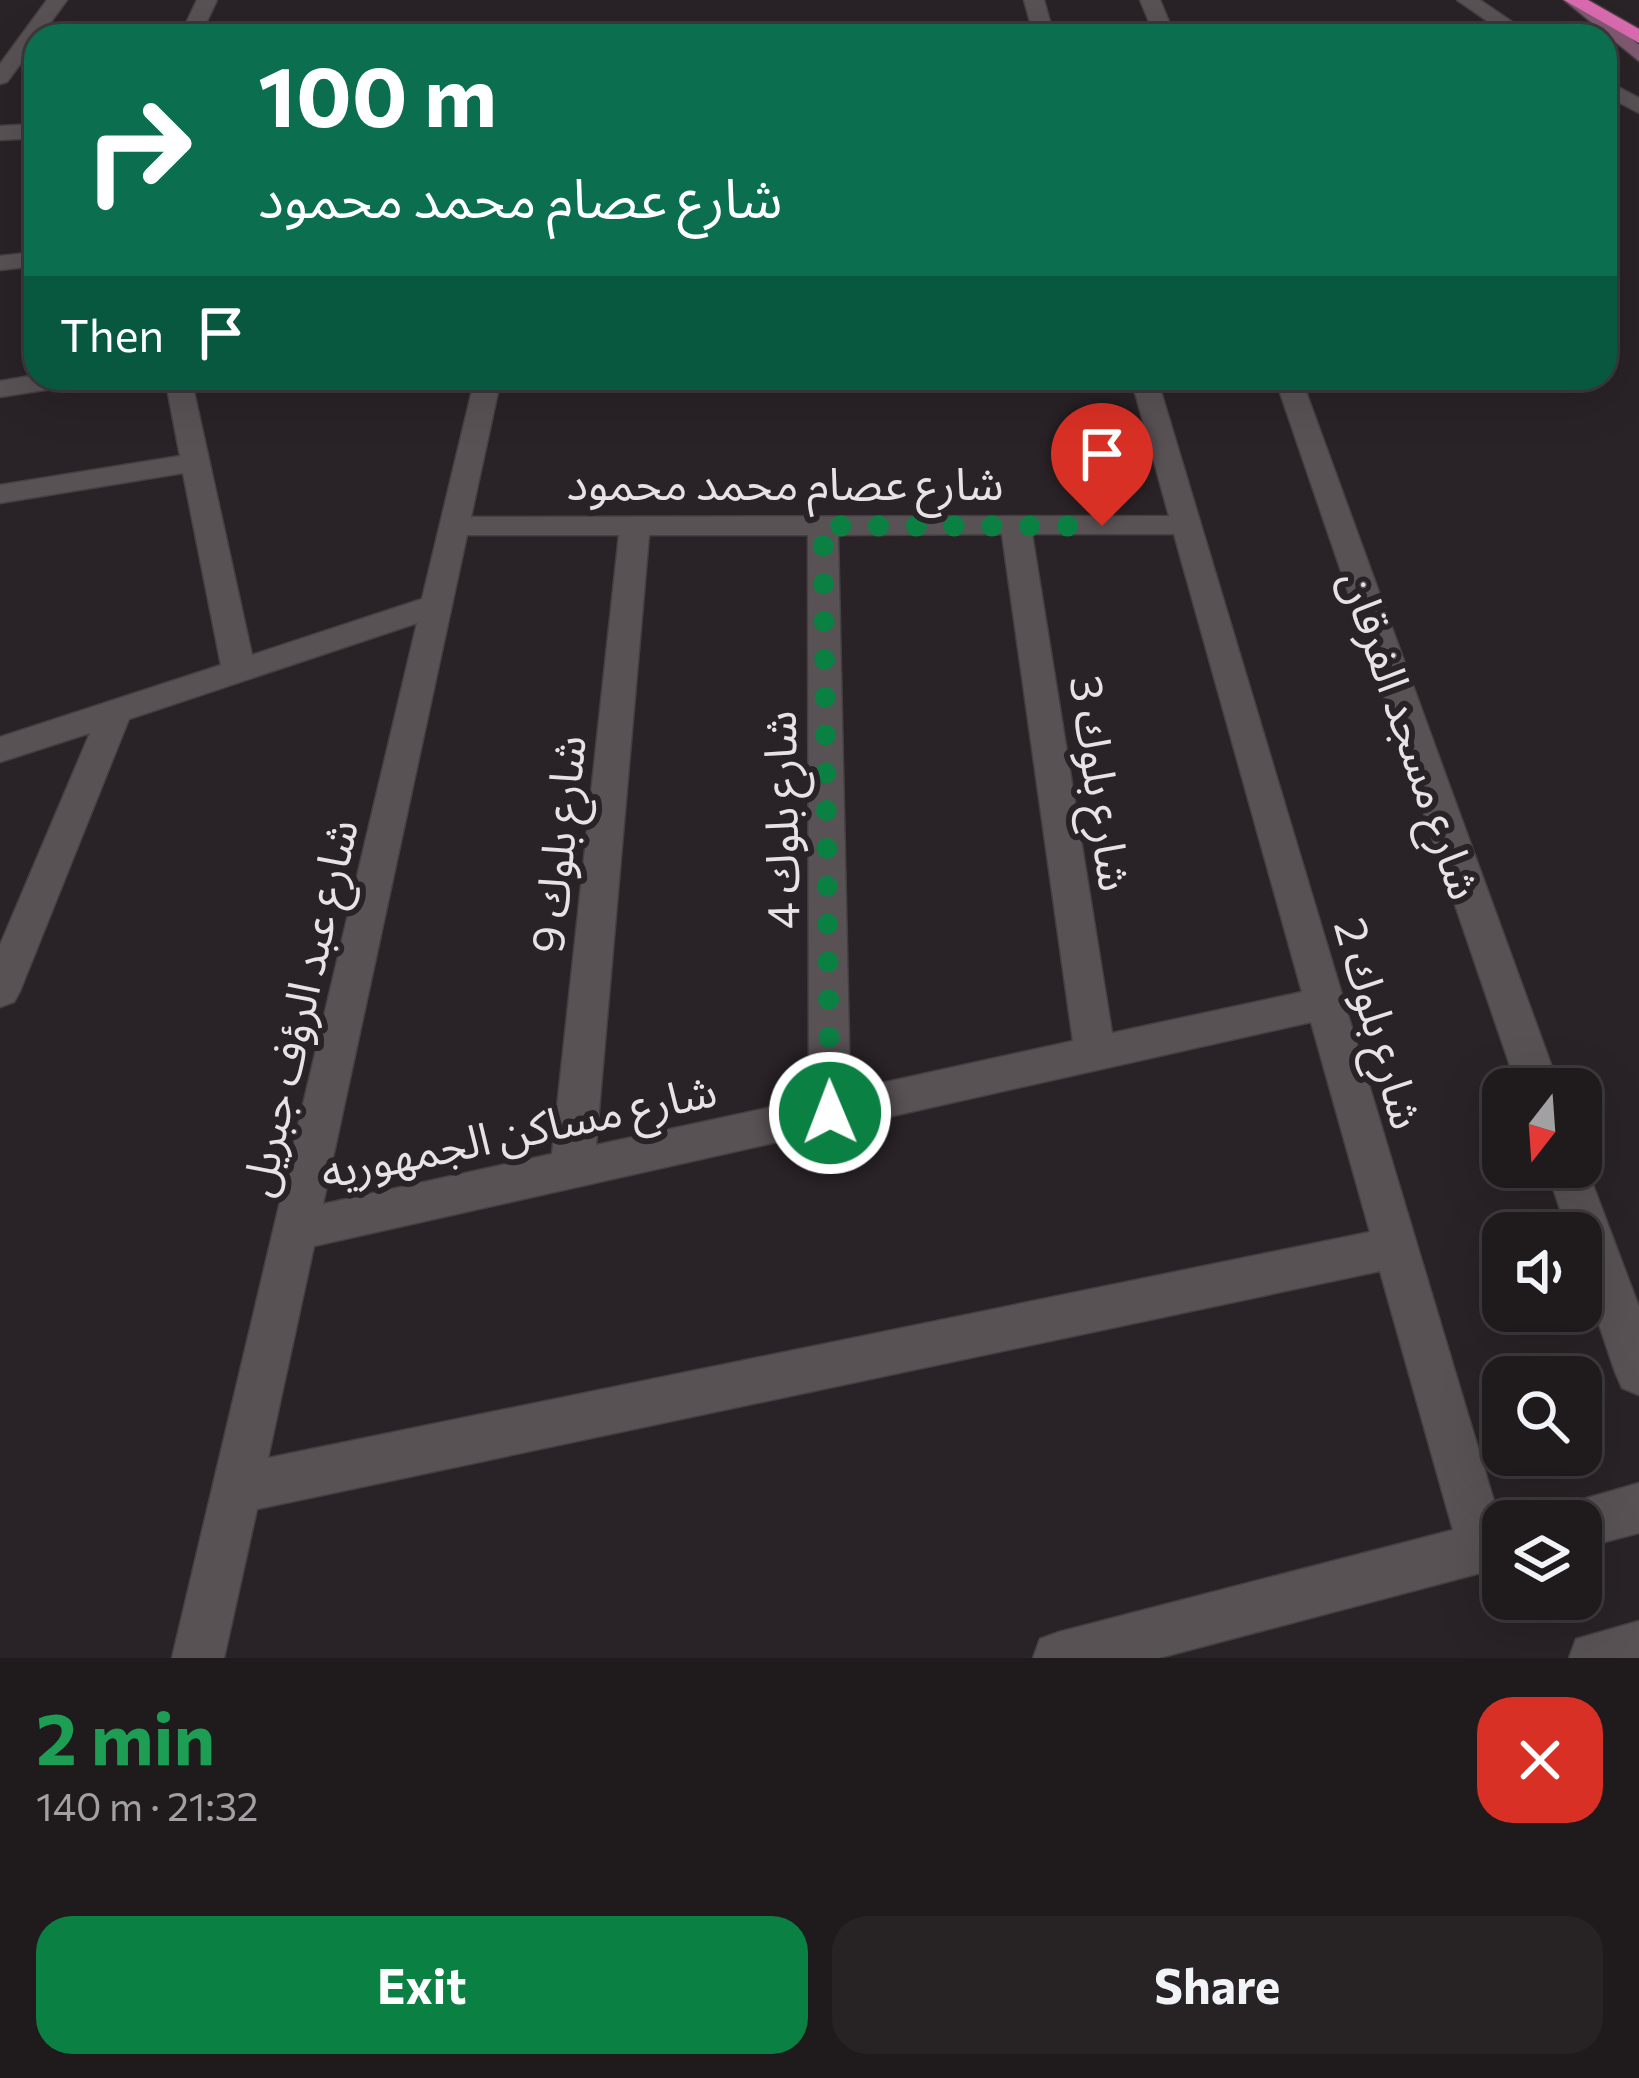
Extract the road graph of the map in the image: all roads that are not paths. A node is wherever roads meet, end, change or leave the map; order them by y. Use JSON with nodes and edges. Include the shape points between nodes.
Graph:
{"nodes":[{"id":1,"x":1467,"y":0,"type":"edge"},
{"id":2,"x":1574,"y":0,"type":"edge"},
{"id":3,"x":1504,"y":24,"type":"edge"},
{"id":4,"x":1602,"y":24,"type":"edge"},
{"id":5,"x":1616,"y":24,"type":"edge"},
{"id":6,"x":24,"y":45,"type":"edge"},
{"id":7,"x":0,"y":78,"type":"edge"},
{"id":8,"x":180,"y":390,"type":"edge"},
{"id":9,"x":485,"y":390,"type":"edge"},
{"id":10,"x":1147,"y":390,"type":"edge"},
{"id":11,"x":1292,"y":390,"type":"edge"},
{"id":12,"x":195,"y":462,"type":"junction"},
{"id":13,"x":0,"y":494,"type":"edge"},
{"id":14,"x":455,"y":526,"type":"junction"},
{"id":15,"x":635,"y":526,"type":"junction"},
{"id":16,"x":823,"y":526,"type":"junction"},
{"id":17,"x":1016,"y":526,"type":"junction"},
{"id":18,"x":1187,"y":526,"type":"junction"},
{"id":19,"x":437,"y":605,"type":"junction"},
{"id":20,"x":239,"y":672,"type":"junction"},
{"id":21,"x":115,"y":712,"type":"junction"},
{"id":22,"x":0,"y":750,"type":"edge"},
{"id":23,"x":0,"y":992,"type":"edge"},
{"id":24,"x":1325,"y":1003,"type":"junction"},
{"id":25,"x":1095,"y":1054,"type":"junction"},
{"id":26,"x":1532,"y":1068,"type":"edge"},
{"id":27,"x":830,"y":1113,"type":"junction"},
{"id":28,"x":572,"y":1171,"type":"junction"},
{"id":29,"x":1574,"y":1188,"type":"edge"},
{"id":30,"x":296,"y":1230,"type":"junction"},
{"id":31,"x":1396,"y":1247,"type":"junction"},
{"id":32,"x":1639,"y":1372,"type":"edge"},
{"id":33,"x":236,"y":1489,"type":"junction"},
{"id":34,"x":1639,"y":1508,"type":"edge"},
{"id":35,"x":1482,"y":1511,"type":"edge"},
{"id":36,"x":1602,"y":1518,"type":"edge"},
{"id":37,"x":1482,"y":1548,"type":"edge"},
{"id":38,"x":1639,"y":1647,"type":"edge"},
{"id":39,"x":198,"y":1658,"type":"edge"},
{"id":40,"x":1059,"y":1658,"type":"edge"},
{"id":41,"x":1594,"y":1658,"type":"edge"}],
"edges":[{"from":1,"to":3,"type":"street"},
{"from":2,"to":4,"type":"street"},
{"from":2,"to":5,"type":"highway"},
{"from":6,"to":7,"type":"street"},
{"from":8,"to":12,"type":"street"},
{"from":9,"to":14,"type":"street","name":"شارع عبد الرؤف جبريل"},
{"from":10,"to":18,"type":"street","name":"شارع بلوك 2"},
{"from":11,"to":26,"type":"street","name":"شارع مسجد الفرقان"},
{"from":12,"to":13,"type":"street"},
{"from":12,"to":20,"type":"street"},
{"from":14,"to":15,"type":"street","name":"شارع عصام محمد محمود"},
{"from":14,"to":19,"type":"street","name":"شارع عبد الرؤف جبريل"},
{"from":15,"to":16,"type":"street","name":"شارع عصام محمد محمود"},
{"from":15,"to":28,"type":"street","name":"شارع بلوك 9"},
{"from":16,"to":17,"type":"street","name":"شارع عصام محمد محمود"},
{"from":16,"to":27,"type":"street","name":"شارع بلوك 4"},
{"from":17,"to":18,"type":"street","name":"شارع عصام محمد محمود"},
{"from":17,"to":25,"type":"street","name":"شارع بلوك 3"},
{"from":18,"to":24,"type":"street","name":"شارع بلوك 2"},
{"from":19,"to":20,"type":"street"},
{"from":19,"to":30,"type":"street","name":"شارع عبد الرؤف جبريل"},
{"from":20,"to":21,"type":"street"},
{"from":21,"to":22,"type":"street"},
{"from":21,"to":23,"type":"street"},
{"from":24,"to":25,"type":"street","name":"شارع مساكن الجمهوريه"},
{"from":24,"to":31,"type":"street","name":"شارع بلوك 2"},
{"from":25,"to":27,"type":"street","name":"شارع مساكن الجمهوريه"},
{"from":27,"to":28,"type":"street","name":"شارع مساكن الجمهوريه"},
{"from":28,"to":30,"type":"street","name":"شارع مساكن الجمهوريه"},
{"from":29,"to":32,"type":"street"},
{"from":30,"to":33,"type":"street","name":"شارع عبد الرؤف جبريل"},
{"from":31,"to":33,"type":"street"},
{"from":31,"to":35,"type":"street","name":"شارع بلوك 2"},
{"from":33,"to":39,"type":"street","name":"شارع عبد الرؤف جبريل"},
{"from":34,"to":36,"type":"street"},
{"from":37,"to":40,"type":"street"},
{"from":38,"to":41,"type":"street"}]}
